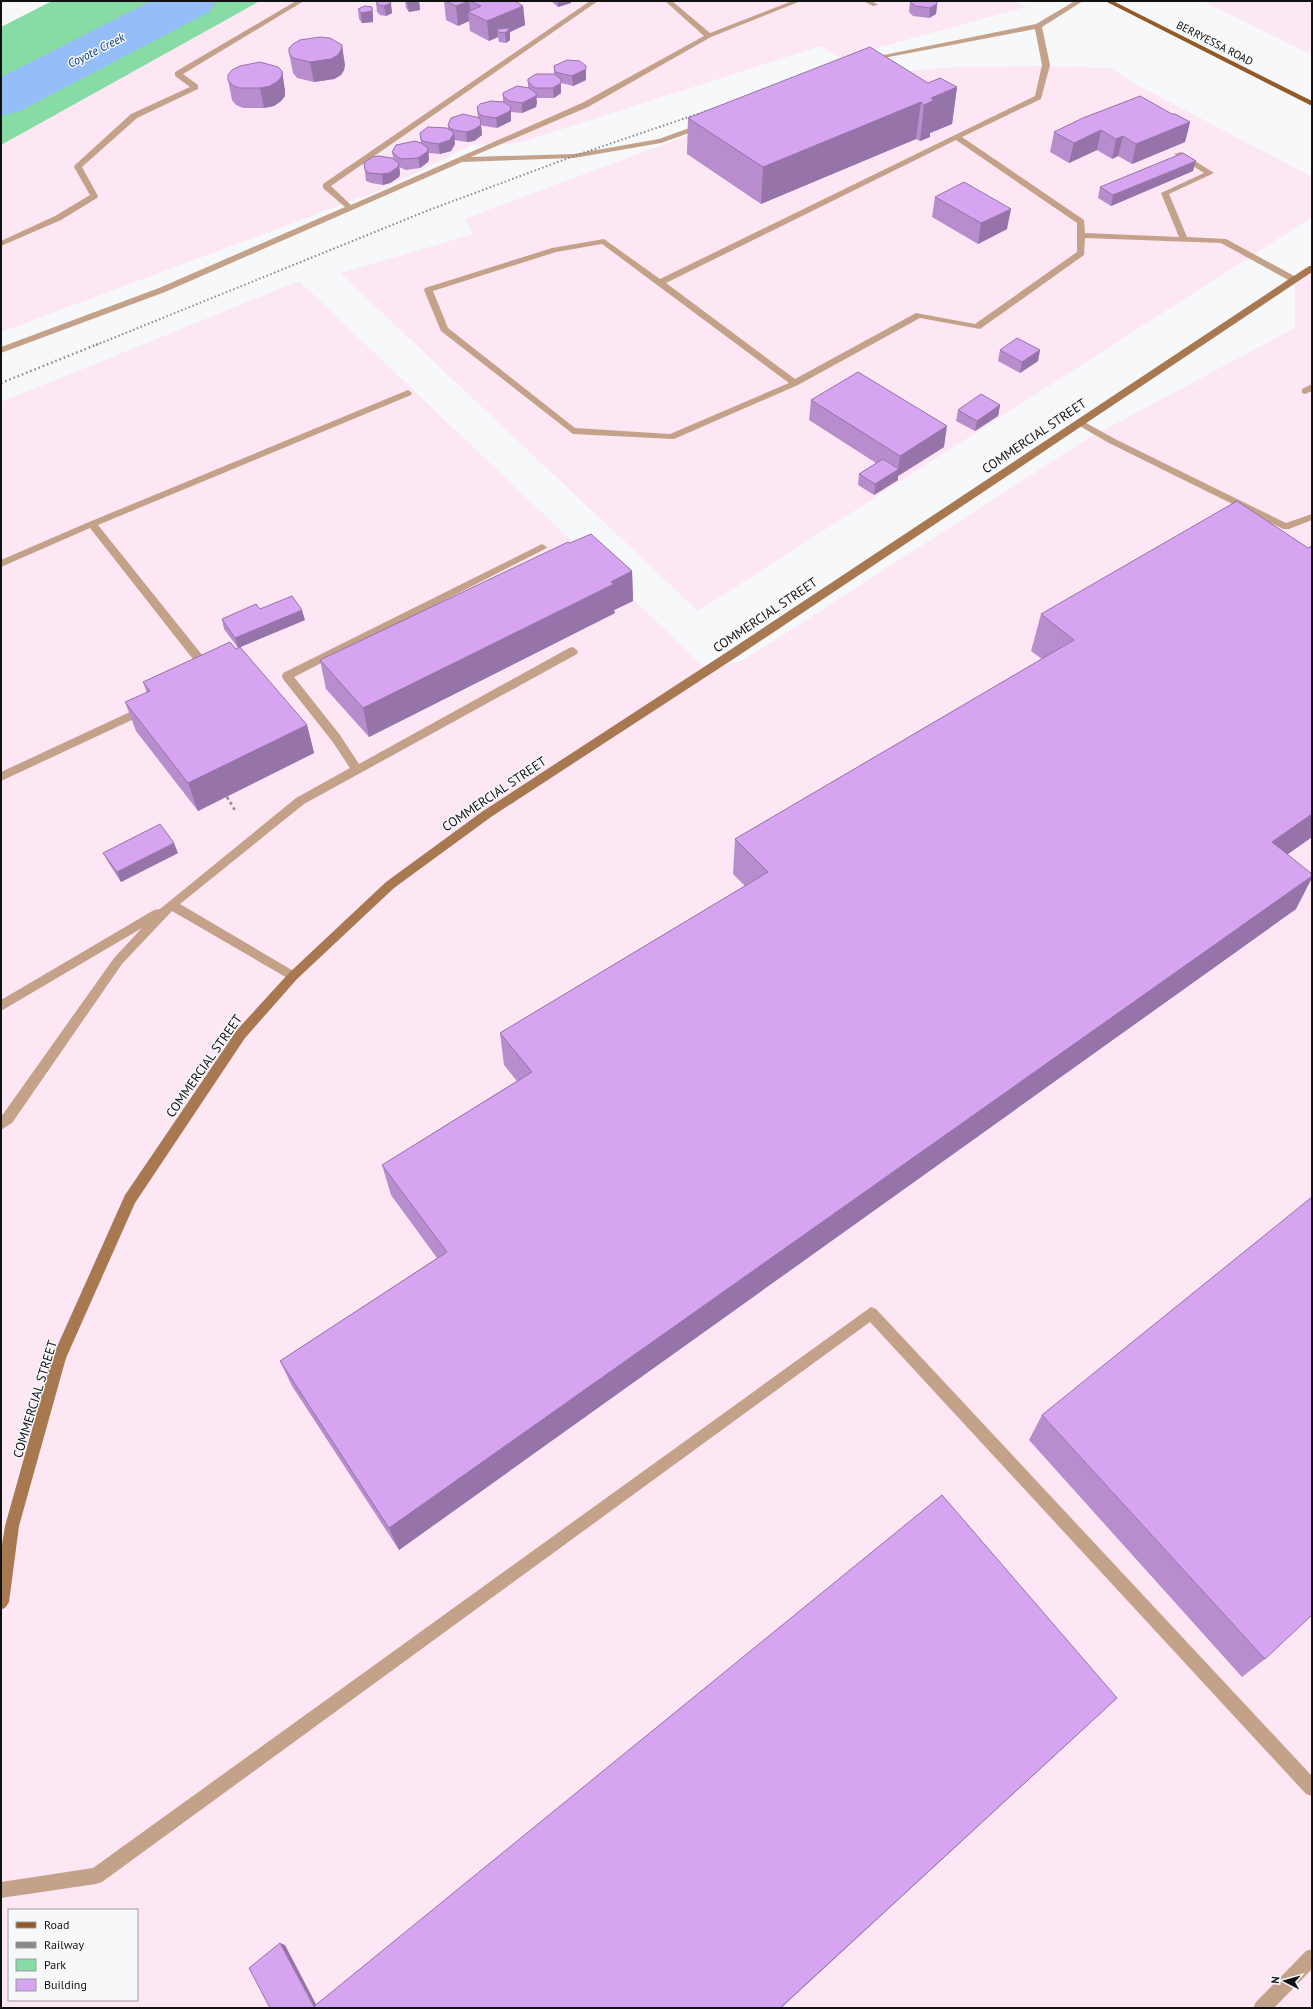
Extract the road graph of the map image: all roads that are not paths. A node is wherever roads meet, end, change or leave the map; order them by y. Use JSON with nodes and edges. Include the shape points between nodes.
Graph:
{"nodes":[{"id":1,"x":301,"y":1,"type":"edge"},
{"id":2,"x":595,"y":1,"type":"edge"},
{"id":3,"x":668,"y":1,"type":"edge"},
{"id":4,"x":797,"y":1,"type":"edge"},
{"id":5,"x":866,"y":1,"type":"edge"},
{"id":6,"x":1080,"y":1,"type":"edge"},
{"id":7,"x":1108,"y":1,"type":"edge"},
{"id":8,"x":875,"y":5,"type":"dead end"},
{"id":9,"x":1038,"y":26,"type":"junction"},
{"id":10,"x":709,"y":36,"type":"junction"},
{"id":11,"x":860,"y":60,"type":"edge"},
{"id":12,"x":1312,"y":104,"type":"edge"},
{"id":13,"x":711,"y":122,"type":"edge"},
{"id":14,"x":956,"y":137,"type":"junction"},
{"id":15,"x":1178,"y":154,"type":"edge"},
{"id":16,"x":458,"y":160,"type":"junction"},
{"id":17,"x":350,"y":208,"type":"junction"},
{"id":18,"x":1081,"y":235,"type":"junction"},
{"id":19,"x":1184,"y":239,"type":"junction"},
{"id":20,"x":1,"y":244,"type":"edge"},
{"id":21,"x":1312,"y":268,"type":"edge"},
{"id":22,"x":1295,"y":280,"type":"junction"},
{"id":23,"x":661,"y":282,"type":"junction"},
{"id":24,"x":1,"y":350,"type":"edge"},
{"id":25,"x":795,"y":383,"type":"junction"},
{"id":26,"x":408,"y":394,"type":"dead end"},
{"id":27,"x":1079,"y":422,"type":"junction"},
{"id":28,"x":1312,"y":517,"type":"edge"},
{"id":29,"x":92,"y":524,"type":"junction"},
{"id":30,"x":542,"y":547,"type":"dead end"},
{"id":31,"x":1,"y":564,"type":"edge"},
{"id":32,"x":573,"y":651,"type":"dead end"},
{"id":33,"x":206,"y":680,"type":"edge"},
{"id":34,"x":154,"y":704,"type":"edge"},
{"id":35,"x":358,"y":770,"type":"junction"},
{"id":36,"x":1,"y":777,"type":"edge"},
{"id":37,"x":171,"y":905,"type":"junction"},
{"id":38,"x":293,"y":976,"type":"junction"},
{"id":39,"x":1,"y":1006,"type":"edge"},
{"id":40,"x":1,"y":1125,"type":"edge"},
{"id":41,"x":1,"y":1602,"type":"edge"},
{"id":42,"x":1312,"y":1788,"type":"edge"},
{"id":43,"x":1,"y":1890,"type":"edge"},
{"id":44,"x":1312,"y":1957,"type":"edge"},
{"id":45,"x":1262,"y":2008,"type":"edge"}],
"edges":[{"from":1,"to":20,"type":"lane","via":[[178,74],[195,87],[134,116],[78,167],[94,196],[58,218]]},
{"from":2,"to":17,"type":"lane","via":[[326,186]]},
{"from":3,"to":10,"type":"lane"},
{"from":4,"to":10,"type":"lane"},
{"from":5,"to":8,"type":"lane"},
{"from":6,"to":9,"type":"lane"},
{"from":7,"to":12,"type":"main road","name":"BERRYESSA ROAD"},
{"from":9,"to":11,"type":"lane"},
{"from":9,"to":14,"type":"lane","via":[[1046,65],[1038,97]]},
{"from":10,"to":16,"type":"lane","via":[[585,105]]},
{"from":13,"to":16,"type":"lane","via":[[661,141],[574,156]]},
{"from":14,"to":18,"type":"lane","via":[[1081,222]]},
{"from":14,"to":23,"type":"lane"},
{"from":15,"to":19,"type":"lane","via":[[1210,173],[1165,193]]},
{"from":16,"to":17,"type":"lane"},
{"from":17,"to":24,"type":"lane","via":[[162,290]]},
{"from":18,"to":19,"type":"lane"},
{"from":18,"to":25,"type":"lane","via":[[1081,253],[977,327],[919,315]]},
{"from":19,"to":22,"type":"lane","via":[[1223,241]]},
{"from":21,"to":22,"type":"main road","name":"COMMERCIAL STREET"},
{"from":22,"to":27,"type":"main road","name":"COMMERCIAL STREET"},
{"from":23,"to":25,"type":"lane"},
{"from":23,"to":25,"type":"lane","via":[[604,241],[555,250],[428,290],[444,329],[573,431],[671,437]]},
{"from":26,"to":29,"type":"lane"},
{"from":27,"to":28,"type":"lane","via":[[1286,527]]},
{"from":27,"to":38,"type":"main road","name":"COMMERCIAL STREET","via":[[734,653],[486,814],[390,885]]},
{"from":29,"to":31,"type":"lane"},
{"from":29,"to":33,"type":"lane","via":[[213,676]]},
{"from":30,"to":35,"type":"lane","via":[[287,676]]},
{"from":32,"to":35,"type":"lane"},
{"from":34,"to":36,"type":"lane"},
{"from":35,"to":37,"type":"lane","via":[[300,802]]},
{"from":37,"to":38,"type":"lane"},
{"from":37,"to":39,"type":"lane"},
{"from":37,"to":40,"type":"lane","via":[[118,961],[8,1119]]},
{"from":38,"to":41,"type":"main road","name":"COMMERCIAL STREET","via":[[241,1034],[130,1199],[59,1358],[12,1526]]},
{"from":42,"to":43,"type":"lane","via":[[872,1313],[96,1876]]},
{"from":44,"to":45,"type":"lane"}]}
